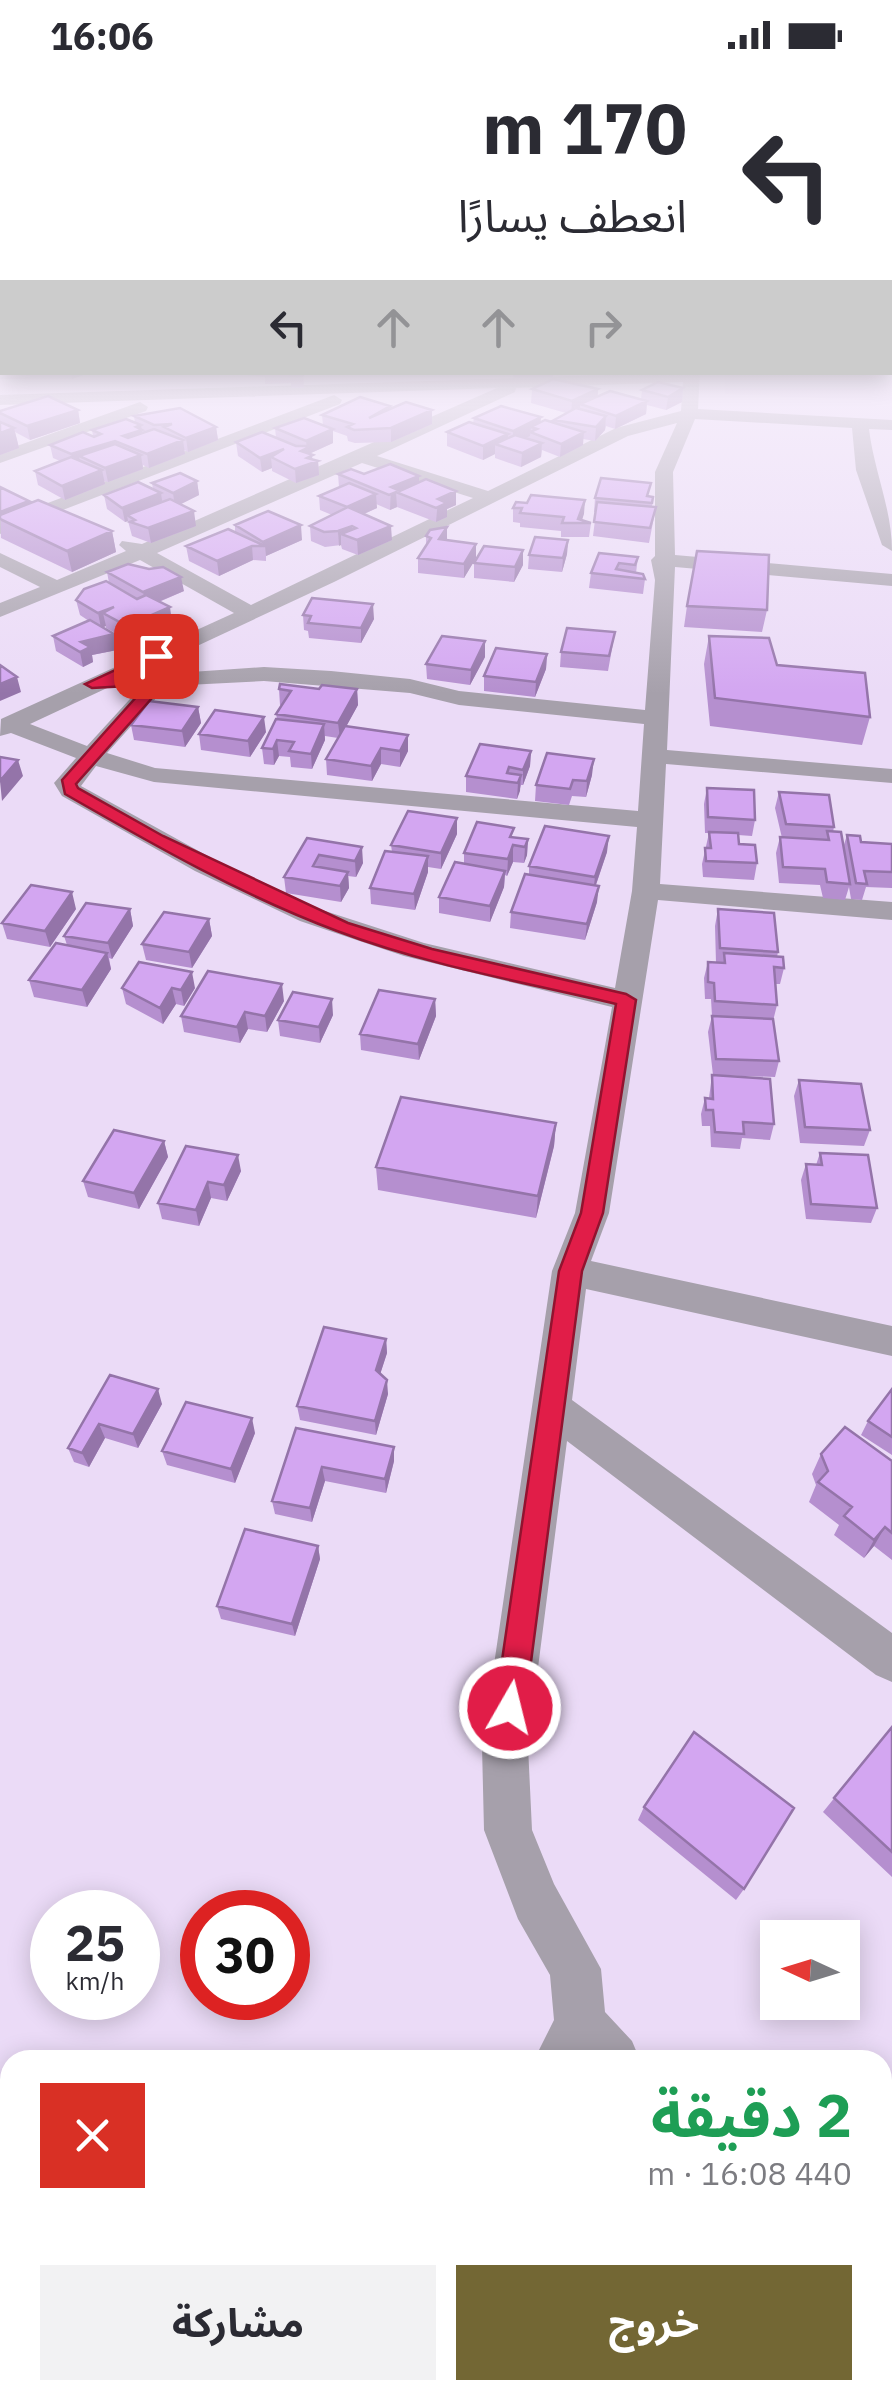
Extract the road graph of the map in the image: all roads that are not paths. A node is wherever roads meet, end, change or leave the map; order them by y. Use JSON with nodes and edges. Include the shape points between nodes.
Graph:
{"nodes":[{"id":1,"x":145,"y":477,"type":"edge"},
{"id":2,"x":320,"y":477,"type":"edge"},
{"id":3,"x":424,"y":477,"type":"edge"},
{"id":4,"x":534,"y":477,"type":"edge"},
{"id":5,"x":664,"y":477,"type":"edge"},
{"id":6,"x":868,"y":477,"type":"edge"},
{"id":7,"x":492,"y":498,"type":"junction"},
{"id":8,"x":0,"y":528,"type":"edge"},
{"id":9,"x":107,"y":534,"type":"edge"},
{"id":10,"x":892,"y":545,"type":"edge"},
{"id":11,"x":141,"y":552,"type":"junction"},
{"id":12,"x":0,"y":559,"type":"edge"},
{"id":13,"x":661,"y":560,"type":"junction"},
{"id":14,"x":892,"y":580,"type":"edge"},
{"id":15,"x":56,"y":587,"type":"junction"},
{"id":16,"x":0,"y":611,"type":"edge"},
{"id":17,"x":250,"y":613,"type":"junction"},
{"id":18,"x":160,"y":680,"type":"junction"},
{"id":19,"x":92,"y":684,"type":"junction"},
{"id":20,"x":656,"y":718,"type":"junction"},
{"id":21,"x":5,"y":727,"type":"edge"},
{"id":22,"x":90,"y":755,"type":"junction"},
{"id":23,"x":654,"y":756,"type":"junction"},
{"id":24,"x":892,"y":776,"type":"edge"},
{"id":25,"x":650,"y":820,"type":"junction"},
{"id":26,"x":646,"y":891,"type":"junction"},
{"id":27,"x":892,"y":911,"type":"edge"},
{"id":28,"x":626,"y":1000,"type":"junction"},
{"id":29,"x":570,"y":1271,"type":"junction"},
{"id":30,"x":892,"y":1341,"type":"edge"},
{"id":31,"x":552,"y":1407,"type":"junction"},
{"id":32,"x":892,"y":1660,"type":"edge"},
{"id":33,"x":585,"y":2048,"type":"edge"}],
"edges":[{"from":1,"to":8,"type":"street","via":[[65,512]]},
{"from":2,"to":11,"type":"street"},
{"from":3,"to":7,"type":"street"},
{"from":4,"to":7,"type":"street"},
{"from":5,"to":13,"type":"street","via":[[668,525]]},
{"from":6,"to":10,"type":"street"},
{"from":7,"to":17,"type":"street"},
{"from":9,"to":11,"type":"street"},
{"from":11,"to":15,"type":"street"},
{"from":11,"to":17,"type":"street"},
{"from":12,"to":15,"type":"street"},
{"from":13,"to":14,"type":"street"},
{"from":13,"to":20,"type":"street"},
{"from":15,"to":16,"type":"street"},
{"from":17,"to":19,"type":"street"},
{"from":18,"to":19,"type":"street"},
{"from":18,"to":20,"type":"street","via":[[331,678]]},
{"from":18,"to":22,"type":"street"},
{"from":19,"to":21,"type":"street"},
{"from":20,"to":23,"type":"street"},
{"from":21,"to":22,"type":"street"},
{"from":22,"to":25,"type":"street","via":[[154,774],[210,781]]},
{"from":22,"to":28,"type":"street","via":[[68,783],[71,791],[157,840],[342,927]]},
{"from":23,"to":24,"type":"street"},
{"from":23,"to":25,"type":"street"},
{"from":25,"to":26,"type":"street"},
{"from":26,"to":27,"type":"street"},
{"from":26,"to":28,"type":"street"},
{"from":28,"to":29,"type":"street","via":[[592,1213]]},
{"from":29,"to":30,"type":"street"},
{"from":29,"to":31,"type":"street"},
{"from":31,"to":32,"type":"street"},
{"from":31,"to":33,"type":"street","via":[[504,1746],[508,1830],[536,1901],[575,1969]]}]}
